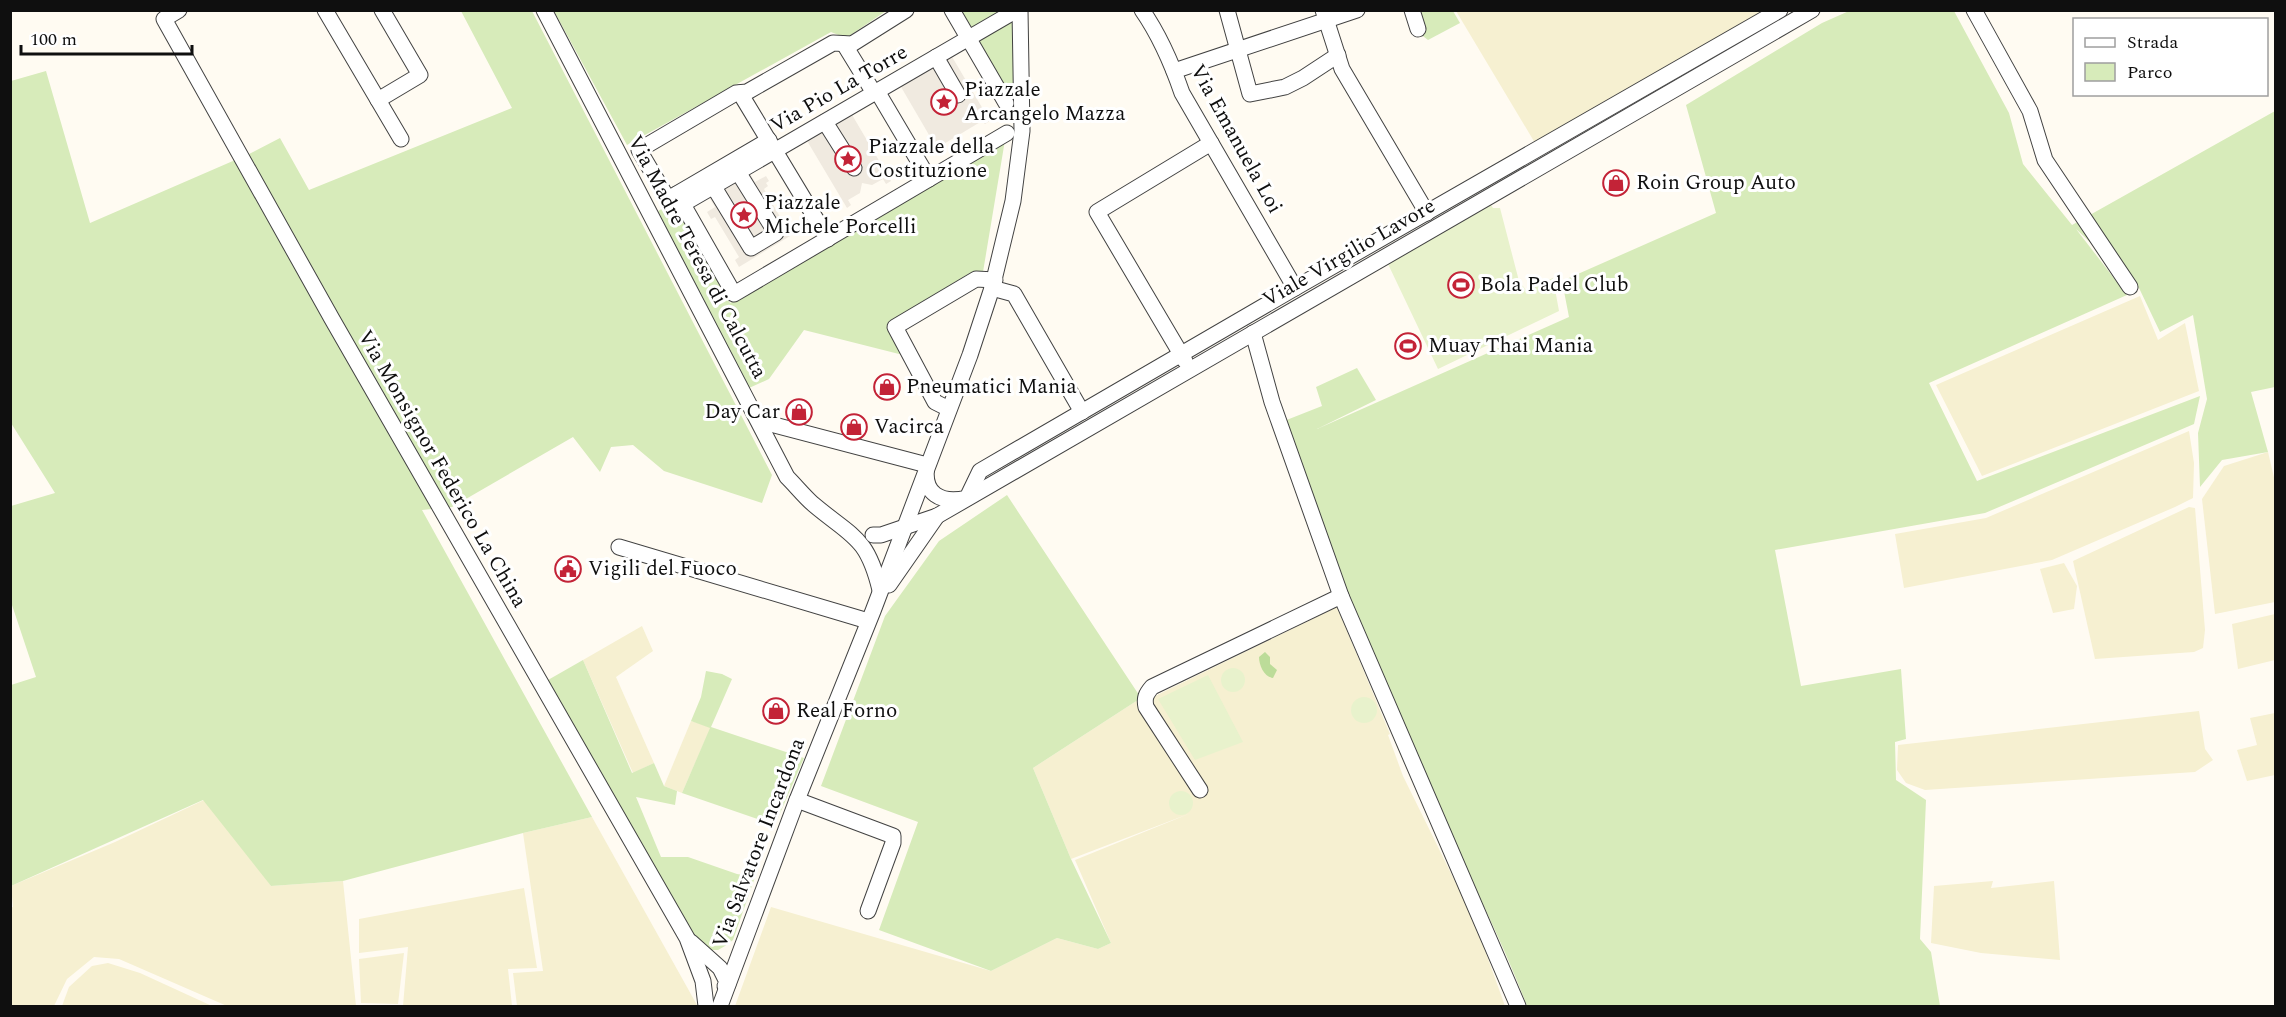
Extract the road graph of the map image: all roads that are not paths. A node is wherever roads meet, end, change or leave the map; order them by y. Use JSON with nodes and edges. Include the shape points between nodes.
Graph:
{"nodes":[{"id":1,"x":179,"y":10,"type":"edge"},
{"id":2,"x":325,"y":10,"type":"edge"},
{"id":3,"x":382,"y":10,"type":"edge"},
{"id":4,"x":544,"y":10,"type":"edge"},
{"id":5,"x":906,"y":10,"type":"edge"},
{"id":6,"x":1018,"y":10,"type":"edge"},
{"id":7,"x":1142,"y":10,"type":"edge"},
{"id":8,"x":1227,"y":10,"type":"edge"},
{"id":9,"x":1357,"y":10,"type":"edge"},
{"id":10,"x":1412,"y":10,"type":"edge"},
{"id":11,"x":1780,"y":10,"type":"edge"},
{"id":12,"x":1812,"y":10,"type":"edge"},
{"id":13,"x":1974,"y":10,"type":"edge"},
{"id":14,"x":955,"y":11,"type":"edge"},
{"id":15,"x":1324,"y":16,"type":"edge"},
{"id":16,"x":1418,"y":28,"type":"dead end"},
{"id":17,"x":968,"y":38,"type":"junction"},
{"id":18,"x":844,"y":44,"type":"junction"},
{"id":19,"x":1239,"y":50,"type":"junction"},
{"id":20,"x":1338,"y":55,"type":"junction"},
{"id":21,"x":936,"y":57,"type":"junction"},
{"id":22,"x":1174,"y":71,"type":"junction"},
{"id":23,"x":740,"y":93,"type":"junction"},
{"id":24,"x":873,"y":94,"type":"junction"},
{"id":25,"x":958,"y":94,"type":"dead end"},
{"id":26,"x":378,"y":99,"type":"junction"},
{"id":27,"x":1006,"y":103,"type":"dead end"},
{"id":28,"x":825,"y":122,"type":"junction"},
{"id":29,"x":1007,"y":133,"type":"dead end"},
{"id":30,"x":401,"y":139,"type":"dead end"},
{"id":31,"x":1211,"y":143,"type":"junction"},
{"id":32,"x":775,"y":146,"type":"junction"},
{"id":33,"x":854,"y":168,"type":"dead end"},
{"id":34,"x":738,"y":172,"type":"junction"},
{"id":35,"x":710,"y":181,"type":"junction"},
{"id":36,"x":925,"y":182,"type":"junction"},
{"id":37,"x":680,"y":199,"type":"junction"},
{"id":38,"x":1443,"y":204,"type":"junction"},
{"id":39,"x":1427,"y":213,"type":"junction"},
{"id":40,"x":1451,"y":218,"type":"junction"},
{"id":41,"x":831,"y":237,"type":"junction"},
{"id":42,"x":993,"y":284,"type":"junction"},
{"id":43,"x":2130,"y":287,"type":"dead end"},
{"id":44,"x":1295,"y":288,"type":"junction"},
{"id":45,"x":1253,"y":333,"type":"junction"},
{"id":46,"x":1181,"y":354,"type":"junction"},
{"id":47,"x":1189,"y":369,"type":"junction"},
{"id":48,"x":948,"y":409,"type":"junction"},
{"id":49,"x":1082,"y":412,"type":"junction"},
{"id":50,"x":759,"y":421,"type":"junction"},
{"id":51,"x":927,"y":465,"type":"junction"},
{"id":52,"x":919,"y":487,"type":"junction"},
{"id":53,"x":967,"y":498,"type":"junction"},
{"id":54,"x":936,"y":516,"type":"junction"},
{"id":55,"x":904,"y":527,"type":"junction"},
{"id":56,"x":854,"y":534,"type":"junction"},
{"id":57,"x":877,"y":535,"type":"junction"},
{"id":58,"x":619,"y":547,"type":"dead end"},
{"id":59,"x":894,"y":555,"type":"junction"},
{"id":60,"x":869,"y":556,"type":"junction"},
{"id":61,"x":880,"y":590,"type":"junction"},
{"id":62,"x":1341,"y":596,"type":"junction"},
{"id":63,"x":871,"y":616,"type":"junction"},
{"id":64,"x":1200,"y":790,"type":"dead end"},
{"id":65,"x":797,"y":800,"type":"junction"},
{"id":66,"x":868,"y":911,"type":"dead end"},
{"id":67,"x":687,"y":938,"type":"junction"},
{"id":68,"x":741,"y":950,"type":"junction"},
{"id":69,"x":706,"y":955,"type":"junction"},
{"id":70,"x":728,"y":984,"type":"junction"},
{"id":71,"x":704,"y":986,"type":"junction"},
{"id":72,"x":706,"y":1006,"type":"edge"},
{"id":73,"x":720,"y":1006,"type":"edge"},
{"id":74,"x":1518,"y":1006,"type":"edge"}],
"edges":[{"from":1,"to":67,"type":"street","name":"Via Monsignor Federico La China","via":[[164,19]]},
{"from":2,"to":26,"type":"street"},
{"from":3,"to":26,"type":"street","via":[[420,75]]},
{"from":4,"to":50,"type":"street","name":"Via Madre Teresa di Calcutta"},
{"from":5,"to":18,"type":"street","via":[[852,44]]},
{"from":6,"to":17,"type":"street","name":"Via Pio La Torre"},
{"from":6,"to":42,"type":"street","via":[[1022,131],[1013,201]]},
{"from":7,"to":22,"type":"street","name":"Via Emanuela Loi"},
{"from":8,"to":19,"type":"street"},
{"from":9,"to":15,"type":"street"},
{"from":10,"to":16,"type":"street"},
{"from":11,"to":38,"type":"street"},
{"from":12,"to":40,"type":"street","name":"Viale Virgilio Lavore"},
{"from":13,"to":43,"type":"street","via":[[2030,111],[2045,160]]},
{"from":14,"to":17,"type":"street"},
{"from":15,"to":19,"type":"street"},
{"from":15,"to":20,"type":"street"},
{"from":17,"to":21,"type":"street","name":"Via Pio La Torre"},
{"from":17,"to":27,"type":"street"},
{"from":18,"to":23,"type":"street","via":[[833,43]]},
{"from":18,"to":24,"type":"street"},
{"from":19,"to":20,"type":"street","via":[[1250,94],[1285,87]]},
{"from":19,"to":22,"type":"street"},
{"from":20,"to":39,"type":"street","via":[[1342,69]]},
{"from":21,"to":24,"type":"street","name":"Via Pio La Torre"},
{"from":21,"to":25,"type":"street"},
{"from":22,"to":31,"type":"street","name":"Via Emanuela Loi"},
{"from":23,"to":32,"type":"street"},
{"from":23,"to":37,"type":"street","via":[[639,150],[668,199]]},
{"from":24,"to":28,"type":"street","name":"Via Pio La Torre"},
{"from":24,"to":36,"type":"street"},
{"from":26,"to":30,"type":"street"},
{"from":28,"to":32,"type":"street","name":"Via Pio La Torre"},
{"from":28,"to":33,"type":"street"},
{"from":29,"to":36,"type":"street"},
{"from":31,"to":44,"type":"street","name":"Via Emanuela Loi"},
{"from":31,"to":46,"type":"street","via":[[1097,212]]},
{"from":32,"to":34,"type":"street","name":"Via Pio La Torre"},
{"from":32,"to":35,"type":"street"},
{"from":32,"to":41,"type":"street"},
{"from":34,"to":35,"type":"street","name":"Via Pio La Torre"},
{"from":34,"to":35,"type":"street","via":[[776,233],[751,248]]},
{"from":35,"to":37,"type":"street"},
{"from":36,"to":41,"type":"street"},
{"from":37,"to":41,"type":"street","via":[[734,294]]},
{"from":38,"to":39,"type":"street"},
{"from":38,"to":40,"type":"street"},
{"from":39,"to":44,"type":"street"},
{"from":40,"to":45,"type":"street","name":"Viale Virgilio Lavore"},
{"from":42,"to":48,"type":"street"},
{"from":42,"to":48,"type":"street","via":[[976,279],[894,327],[935,402]]},
{"from":42,"to":49,"type":"street","via":[[1014,294]]},
{"from":44,"to":46,"type":"street"},
{"from":45,"to":47,"type":"street","name":"Viale Virgilio Lavore"},
{"from":45,"to":62,"type":"street","via":[[1272,402]]},
{"from":46,"to":47,"type":"street"},
{"from":46,"to":49,"type":"street"},
{"from":47,"to":53,"type":"street","name":"Viale Virgilio Lavore"},
{"from":48,"to":51,"type":"street"},
{"from":49,"to":53,"type":"street","via":[[980,471]]},
{"from":50,"to":51,"type":"street"},
{"from":50,"to":56,"type":"street","name":"Via Madre Teresa di Calcutta","via":[[788,477],[812,504]]},
{"from":51,"to":52,"type":"street"},
{"from":51,"to":53,"type":"street","via":[[927,483],[939,497]]},
{"from":52,"to":55,"type":"street","name":"Via Salvatore Incardona"},
{"from":52,"to":57,"type":"street","via":[[896,520]]},
{"from":53,"to":54,"type":"street","name":"Viale Virgilio Lavore"},
{"from":54,"to":55,"type":"street","name":"Viale Virgilio Lavore"},
{"from":54,"to":63,"type":"street"},
{"from":55,"to":57,"type":"street","name":"Viale Virgilio Lavore"},
{"from":55,"to":59,"type":"street","name":"Via Salvatore Incardona"},
{"from":56,"to":57,"type":"street"},
{"from":56,"to":60,"type":"street"},
{"from":57,"to":59,"type":"street","via":[[892,545]]},
{"from":58,"to":63,"type":"street"},
{"from":59,"to":60,"type":"street","via":[[884,560]]},
{"from":59,"to":61,"type":"street","name":"Via Salvatore Incardona"},
{"from":60,"to":61,"type":"street"},
{"from":61,"to":63,"type":"street","name":"Via Salvatore Incardona"},
{"from":62,"to":64,"type":"street","via":[[1152,687],[1145,696],[1146,707]]},
{"from":62,"to":74,"type":"street"},
{"from":63,"to":65,"type":"street","name":"Via Salvatore Incardona"},
{"from":65,"to":66,"type":"street","via":[[893,836]]},
{"from":65,"to":68,"type":"street","name":"Via Salvatore Incardona"},
{"from":67,"to":69,"type":"street"},
{"from":67,"to":71,"type":"street"},
{"from":68,"to":69,"type":"street","via":[[723,956]]},
{"from":68,"to":70,"type":"street","name":"Via Salvatore Incardona"},
{"from":69,"to":70,"type":"street","via":[[720,968]]},
{"from":70,"to":71,"type":"street","via":[[715,991]]},
{"from":70,"to":73,"type":"street","name":"Via Salvatore Incardona"},
{"from":71,"to":72,"type":"street"}]}
